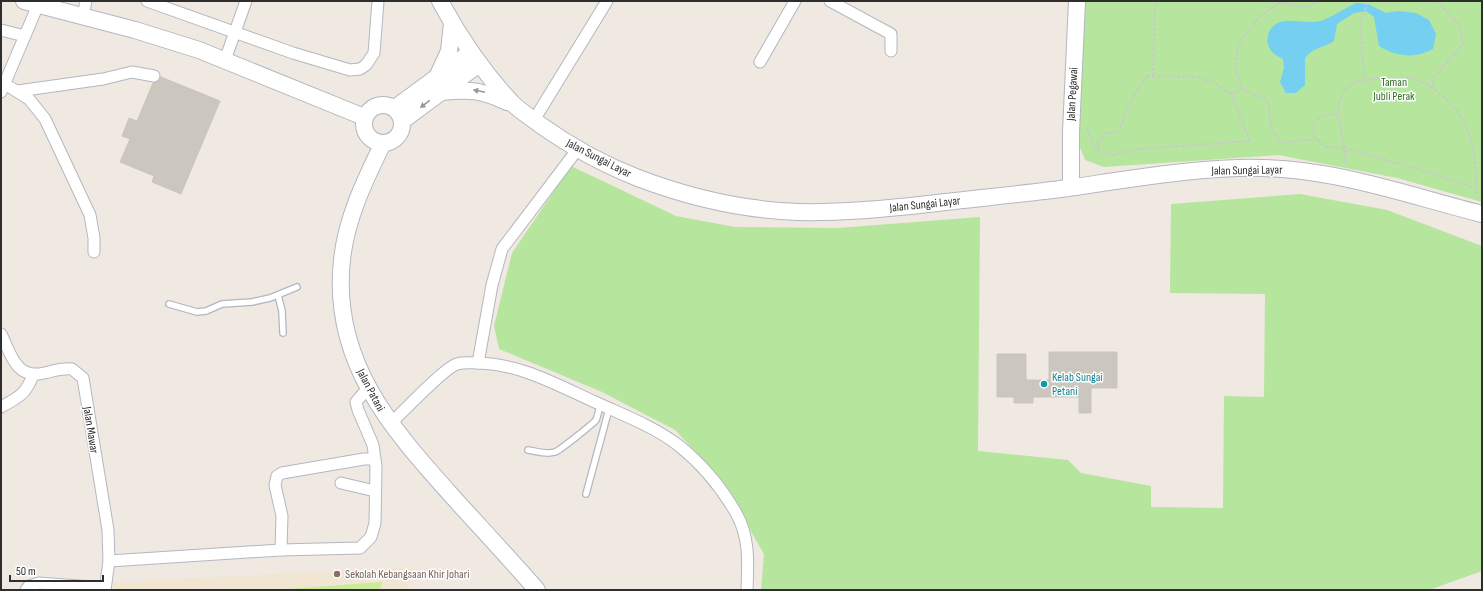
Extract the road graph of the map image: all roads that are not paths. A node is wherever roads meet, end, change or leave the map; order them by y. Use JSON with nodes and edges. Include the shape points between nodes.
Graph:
{"nodes":[{"id":1,"x":147,"y":1,"type":"edge"},
{"id":2,"x":246,"y":1,"type":"edge"},
{"id":3,"x":378,"y":1,"type":"edge"},
{"id":4,"x":440,"y":1,"type":"edge"},
{"id":5,"x":607,"y":1,"type":"edge"},
{"id":6,"x":794,"y":1,"type":"edge"},
{"id":7,"x":830,"y":1,"type":"edge"},
{"id":8,"x":1077,"y":1,"type":"edge"},
{"id":9,"x":31,"y":3,"type":"edge"},
{"id":10,"x":62,"y":6,"type":"edge"},
{"id":11,"x":84,"y":9,"type":"edge"},
{"id":12,"x":452,"y":23,"type":"junction"},
{"id":13,"x":1,"y":30,"type":"edge"},
{"id":14,"x":234,"y":32,"type":"junction"},
{"id":15,"x":25,"y":36,"type":"junction"},
{"id":16,"x":891,"y":51,"type":"dead end"},
{"id":17,"x":475,"y":58,"type":"junction"},
{"id":18,"x":225,"y":60,"type":"junction"},
{"id":19,"x":760,"y":62,"type":"dead end"},
{"id":20,"x":154,"y":76,"type":"dead end"},
{"id":21,"x":439,"y":85,"type":"junction"},
{"id":22,"x":3,"y":88,"type":"edge"},
{"id":23,"x":18,"y":91,"type":"junction"},
{"id":24,"x":514,"y":105,"type":"junction"},
{"id":25,"x":398,"y":114,"type":"junction"},
{"id":26,"x":364,"y":117,"type":"junction"},
{"id":27,"x":534,"y":120,"type":"junction"},
{"id":28,"x":383,"y":143,"type":"junction"},
{"id":29,"x":577,"y":150,"type":"junction"},
{"id":30,"x":1071,"y":187,"type":"junction"},
{"id":31,"x":1479,"y":214,"type":"edge"},
{"id":32,"x":94,"y":252,"type":"dead end"},
{"id":33,"x":297,"y":287,"type":"dead end"},
{"id":34,"x":278,"y":295,"type":"junction"},
{"id":35,"x":169,"y":304,"type":"dead end"},
{"id":36,"x":283,"y":333,"type":"dead end"},
{"id":37,"x":1,"y":334,"type":"edge"},
{"id":38,"x":478,"y":363,"type":"junction"},
{"id":39,"x":34,"y":374,"type":"junction"},
{"id":40,"x":367,"y":388,"type":"junction"},
{"id":41,"x":1,"y":407,"type":"edge"},
{"id":42,"x":604,"y":407,"type":"junction"},
{"id":43,"x":390,"y":424,"type":"junction"},
{"id":44,"x":528,"y":450,"type":"dead end"},
{"id":45,"x":376,"y":460,"type":"junction"},
{"id":46,"x":341,"y":482,"type":"dead end"},
{"id":47,"x":375,"y":491,"type":"junction"},
{"id":48,"x":586,"y":494,"type":"dead end"},
{"id":49,"x":282,"y":550,"type":"junction"},
{"id":50,"x":109,"y":561,"type":"junction"},
{"id":51,"x":105,"y":589,"type":"edge"},
{"id":52,"x":26,"y":590,"type":"edge"},
{"id":53,"x":537,"y":590,"type":"edge"},
{"id":54,"x":747,"y":590,"type":"edge"}],
"edges":[{"from":1,"to":14,"type":"street"},
{"from":2,"to":14,"type":"street"},
{"from":3,"to":14,"type":"street","via":[[374,53],[366,65],[355,70],[332,66]]},
{"from":4,"to":12,"type":"main road","name":"Jalan Sungai Layar"},
{"from":5,"to":27,"type":"street"},
{"from":6,"to":19,"type":"street"},
{"from":7,"to":16,"type":"street","via":[[891,34]]},
{"from":8,"to":30,"type":"main road","name":"Jalan Pegawai"},
{"from":9,"to":10,"type":"main road"},
{"from":9,"to":15,"type":"street"},
{"from":10,"to":11,"type":"main road"},
{"from":11,"to":18,"type":"main road","via":[[135,30]]},
{"from":12,"to":17,"type":"main road","name":"Jalan Sungai Layar"},
{"from":12,"to":21,"type":"main road","via":[[449,51]]},
{"from":13,"to":15,"type":"street"},
{"from":14,"to":18,"type":"street"},
{"from":15,"to":22,"type":"street"},
{"from":17,"to":21,"type":"main road"},
{"from":17,"to":24,"type":"main road","name":"Jalan Sungai Layar"},
{"from":18,"to":26,"type":"main road"},
{"from":20,"to":23,"type":"street","via":[[132,72],[103,79]]},
{"from":24,"to":21,"type":"main road","one_way":true,"via":[[489,93]]},
{"from":21,"to":25,"type":"main road"},
{"from":22,"to":23,"type":"street"},
{"from":23,"to":32,"type":"street","via":[[33,102],[45,118],[90,215]]},
{"from":24,"to":27,"type":"main road","name":"Jalan Sungai Layar"},
{"from":25,"to":26,"type":"main road","via":[[384,104],[377,105]]},
{"from":25,"to":28,"type":"main road","via":[[401,130],[396,138]]},
{"from":26,"to":28,"type":"main road","via":[[366,133],[375,141]]},
{"from":27,"to":29,"type":"main road","name":"Jalan Sungai Layar"},
{"from":28,"to":40,"type":"main road","name":"Jalan Patani","via":[[353,210],[340,273],[341,297],[348,336]]},
{"from":29,"to":30,"type":"main road","name":"Jalan Sungai Layar","via":[[623,172],[687,194],[748,207],[796,212],[845,212]]},
{"from":29,"to":38,"type":"street","via":[[502,249],[492,285]]},
{"from":30,"to":31,"type":"main road","name":"Jalan Sungai Layar","via":[[1174,173],[1281,168],[1344,177]]},
{"from":33,"to":34,"type":"lane"},
{"from":34,"to":35,"type":"lane","via":[[252,302],[222,304],[197,312]]},
{"from":34,"to":36,"type":"lane"},
{"from":37,"to":39,"type":"street","via":[[15,364],[24,373]]},
{"from":38,"to":42,"type":"street","via":[[525,371]]},
{"from":38,"to":43,"type":"street","via":[[465,363],[449,368]]},
{"from":39,"to":41,"type":"street","via":[[28,389],[21,396]]},
{"from":39,"to":50,"type":"street","name":"Jalan Mawar","via":[[66,368],[76,371],[83,378],[108,530]]},
{"from":40,"to":43,"type":"main road","name":"Jalan Patani"},
{"from":40,"to":45,"type":"street","via":[[356,402],[373,445]]},
{"from":42,"to":44,"type":"lane","via":[[591,426],[557,452]]},
{"from":42,"to":48,"type":"lane"},
{"from":42,"to":54,"type":"street","via":[[677,444],[716,482],[737,514],[744,532],[747,546]]},
{"from":43,"to":53,"type":"main road","name":"Jalan Patani"},
{"from":45,"to":47,"type":"street"},
{"from":45,"to":49,"type":"street","via":[[288,472],[276,476],[275,485],[282,516]]},
{"from":46,"to":47,"type":"street"},
{"from":47,"to":49,"type":"street","via":[[376,523],[366,544],[360,548]]},
{"from":49,"to":50,"type":"street"},
{"from":50,"to":51,"type":"street","name":"Jalan Mawar"},
{"from":51,"to":52,"type":"street","via":[[39,583],[29,586]]}]}
